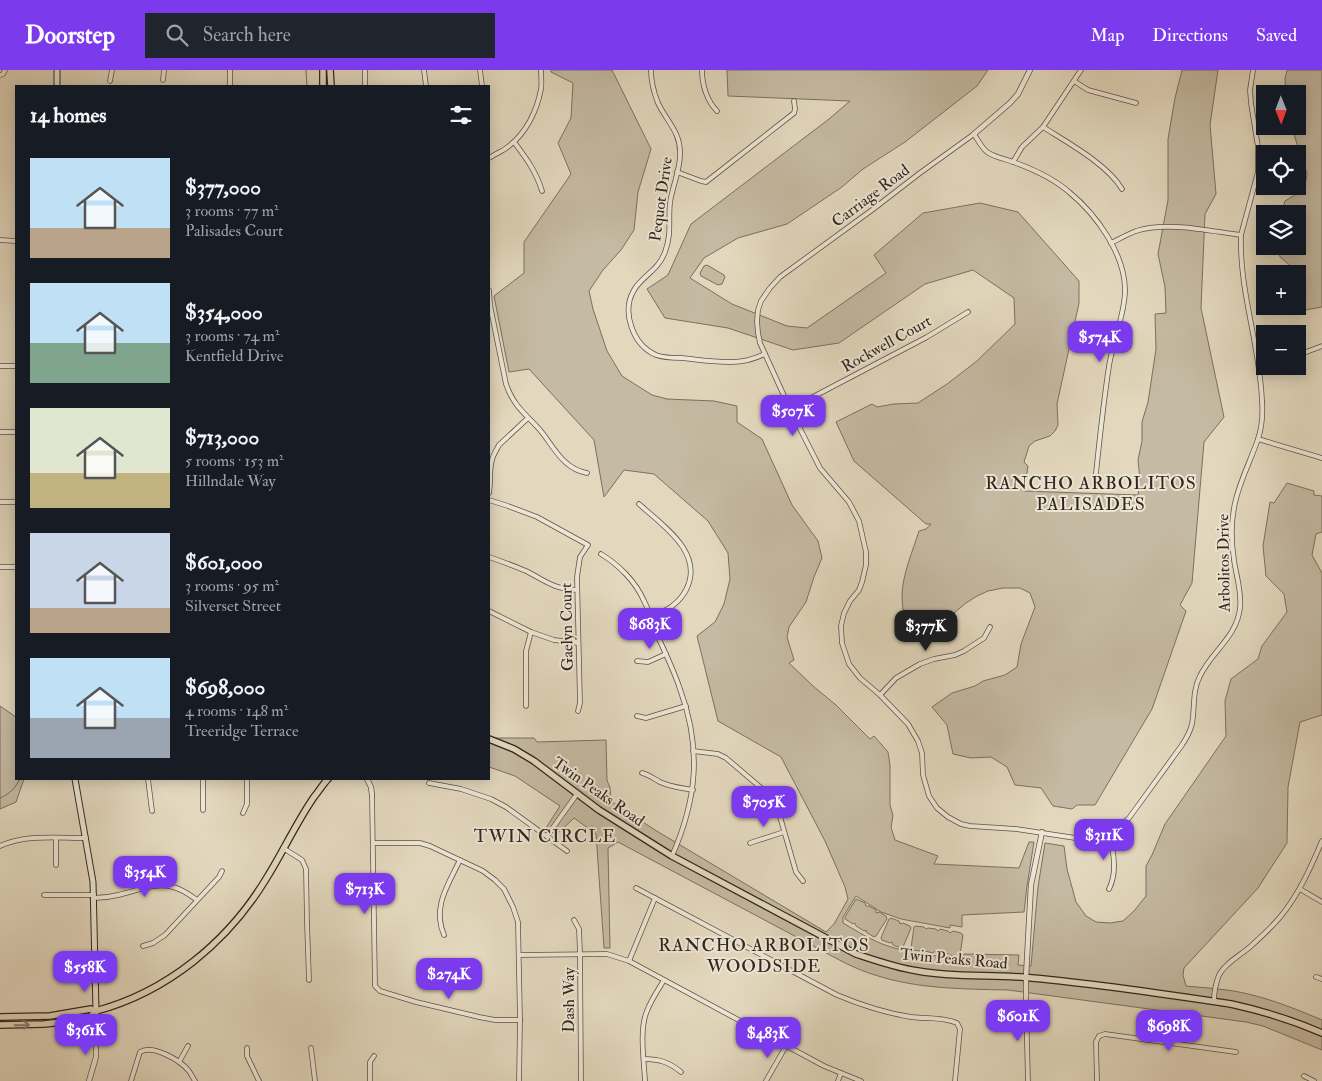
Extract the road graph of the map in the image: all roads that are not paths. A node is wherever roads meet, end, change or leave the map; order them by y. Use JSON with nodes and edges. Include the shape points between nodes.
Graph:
{"nodes":[{"id":1,"x":5,"y":70,"type":"edge"},
{"id":2,"x":57,"y":70,"type":"edge"},
{"id":3,"x":112,"y":70,"type":"edge"},
{"id":4,"x":164,"y":70,"type":"edge"},
{"id":5,"x":230,"y":70,"type":"edge"},
{"id":6,"x":323,"y":70,"type":"edge"},
{"id":7,"x":330,"y":70,"type":"edge"},
{"id":8,"x":364,"y":70,"type":"edge"},
{"id":9,"x":424,"y":70,"type":"edge"},
{"id":10,"x":480,"y":70,"type":"edge"},
{"id":11,"x":541,"y":70,"type":"edge"},
{"id":12,"x":651,"y":70,"type":"edge"},
{"id":13,"x":702,"y":70,"type":"edge"},
{"id":14,"x":1030,"y":70,"type":"edge"},
{"id":15,"x":1081,"y":70,"type":"edge"},
{"id":16,"x":1253,"y":70,"type":"edge"},
{"id":17,"x":0,"y":75,"type":"edge"},
{"id":18,"x":163,"y":80,"type":"dead end"},
{"id":19,"x":110,"y":81,"type":"dead end"},
{"id":20,"x":1074,"y":81,"type":"junction"},
{"id":21,"x":57,"y":85,"type":"edge"},
{"id":22,"x":230,"y":85,"type":"edge"},
{"id":23,"x":324,"y":85,"type":"edge"},
{"id":24,"x":331,"y":85,"type":"edge"},
{"id":25,"x":365,"y":85,"type":"edge"},
{"id":26,"x":426,"y":85,"type":"edge"},
{"id":27,"x":482,"y":85,"type":"edge"},
{"id":28,"x":794,"y":101,"type":"dead end"},
{"id":29,"x":1136,"y":103,"type":"dead end"},
{"id":30,"x":717,"y":111,"type":"dead end"},
{"id":31,"x":1043,"y":127,"type":"junction"},
{"id":32,"x":974,"y":134,"type":"junction"},
{"id":33,"x":514,"y":142,"type":"junction"},
{"id":34,"x":490,"y":157,"type":"edge"},
{"id":35,"x":1013,"y":162,"type":"junction"},
{"id":36,"x":677,"y":172,"type":"junction"},
{"id":37,"x":1122,"y":189,"type":"dead end"},
{"id":38,"x":542,"y":191,"type":"dead end"},
{"id":39,"x":1241,"y":235,"type":"junction"},
{"id":40,"x":0,"y":240,"type":"edge"},
{"id":41,"x":15,"y":240,"type":"edge"},
{"id":42,"x":1111,"y":243,"type":"junction"},
{"id":43,"x":490,"y":305,"type":"edge"},
{"id":44,"x":968,"y":312,"type":"dead end"},
{"id":45,"x":1322,"y":346,"type":"edge"},
{"id":46,"x":1256,"y":352,"type":"edge"},
{"id":47,"x":1306,"y":352,"type":"edge"},
{"id":48,"x":765,"y":354,"type":"junction"},
{"id":49,"x":0,"y":366,"type":"edge"},
{"id":50,"x":15,"y":366,"type":"edge"},
{"id":51,"x":1259,"y":375,"type":"edge"},
{"id":52,"x":790,"y":410,"type":"junction"},
{"id":53,"x":528,"y":418,"type":"junction"},
{"id":54,"x":0,"y":432,"type":"edge"},
{"id":55,"x":15,"y":432,"type":"edge"},
{"id":56,"x":1258,"y":439,"type":"junction"},
{"id":57,"x":1322,"y":458,"type":"edge"},
{"id":58,"x":587,"y":473,"type":"dead end"},
{"id":59,"x":1095,"y":483,"type":"dead end"},
{"id":60,"x":490,"y":489,"type":"edge"},
{"id":61,"x":490,"y":500,"type":"edge"},
{"id":62,"x":0,"y":502,"type":"edge"},
{"id":63,"x":15,"y":502,"type":"edge"},
{"id":64,"x":639,"y":504,"type":"dead end"},
{"id":65,"x":601,"y":554,"type":"dead end"},
{"id":66,"x":490,"y":557,"type":"edge"},
{"id":67,"x":0,"y":567,"type":"edge"},
{"id":68,"x":15,"y":567,"type":"edge"},
{"id":69,"x":577,"y":590,"type":"junction"},
{"id":70,"x":490,"y":612,"type":"edge"},
{"id":71,"x":650,"y":616,"type":"junction"},
{"id":72,"x":990,"y":627,"type":"dead end"},
{"id":73,"x":531,"y":632,"type":"junction"},
{"id":74,"x":578,"y":643,"type":"junction"},
{"id":75,"x":666,"y":654,"type":"junction"},
{"id":76,"x":637,"y":661,"type":"dead end"},
{"id":77,"x":880,"y":695,"type":"junction"},
{"id":78,"x":526,"y":706,"type":"dead end"},
{"id":79,"x":686,"y":706,"type":"junction"},
{"id":80,"x":578,"y":712,"type":"dead end"},
{"id":81,"x":637,"y":716,"type":"dead end"},
{"id":82,"x":490,"y":739,"type":"edge"},
{"id":83,"x":694,"y":751,"type":"junction"},
{"id":84,"x":642,"y":773,"type":"dead end"},
{"id":85,"x":75,"y":780,"type":"edge"},
{"id":86,"x":148,"y":780,"type":"edge"},
{"id":87,"x":203,"y":780,"type":"edge"},
{"id":88,"x":246,"y":780,"type":"edge"},
{"id":89,"x":327,"y":780,"type":"edge"},
{"id":90,"x":368,"y":780,"type":"edge"},
{"id":91,"x":429,"y":783,"type":"dead end"},
{"id":92,"x":693,"y":790,"type":"junction"},
{"id":93,"x":577,"y":794,"type":"junction"},
{"id":94,"x":372,"y":795,"type":"joint"},
{"id":95,"x":203,"y":810,"type":"dead end"},
{"id":96,"x":152,"y":812,"type":"dead end"},
{"id":97,"x":243,"y":813,"type":"dead end"},
{"id":98,"x":784,"y":832,"type":"junction"},
{"id":99,"x":1042,"y":832,"type":"junction"},
{"id":100,"x":1108,"y":834,"type":"junction"},
{"id":101,"x":547,"y":836,"type":"junction"},
{"id":102,"x":56,"y":838,"type":"junction"},
{"id":103,"x":86,"y":838,"type":"junction"},
{"id":104,"x":1322,"y":841,"type":"edge"},
{"id":105,"x":750,"y":843,"type":"dead end"},
{"id":106,"x":373,"y":844,"type":"junction"},
{"id":107,"x":0,"y":846,"type":"edge"},
{"id":108,"x":283,"y":848,"type":"junction"},
{"id":109,"x":567,"y":851,"type":"dead end"},
{"id":110,"x":672,"y":856,"type":"junction"},
{"id":111,"x":460,"y":860,"type":"junction"},
{"id":112,"x":56,"y":865,"type":"dead end"},
{"id":113,"x":222,"y":871,"type":"dead end"},
{"id":114,"x":174,"y":872,"type":"dead end"},
{"id":115,"x":803,"y":881,"type":"dead end"},
{"id":116,"x":171,"y":886,"type":"junction"},
{"id":117,"x":636,"y":888,"type":"dead end"},
{"id":118,"x":1109,"y":889,"type":"dead end"},
{"id":119,"x":1300,"y":889,"type":"junction"},
{"id":120,"x":44,"y":896,"type":"dead end"},
{"id":121,"x":94,"y":896,"type":"junction"},
{"id":122,"x":654,"y":898,"type":"junction"},
{"id":123,"x":197,"y":900,"type":"junction"},
{"id":124,"x":1322,"y":902,"type":"edge"},
{"id":125,"x":574,"y":920,"type":"dead end"},
{"id":126,"x":444,"y":935,"type":"dead end"},
{"id":127,"x":143,"y":946,"type":"dead end"},
{"id":128,"x":580,"y":954,"type":"junction"},
{"id":129,"x":519,"y":955,"type":"junction"},
{"id":130,"x":629,"y":961,"type":"junction"},
{"id":131,"x":1316,"y":976,"type":"dead end"},
{"id":132,"x":1026,"y":977,"type":"junction"},
{"id":133,"x":1322,"y":979,"type":"edge"},
{"id":134,"x":309,"y":980,"type":"dead end"},
{"id":135,"x":664,"y":980,"type":"junction"},
{"id":136,"x":1214,"y":1001,"type":"junction"},
{"id":137,"x":1026,"y":1003,"type":"joint"},
{"id":138,"x":96,"y":1011,"type":"junction"},
{"id":139,"x":0,"y":1017,"type":"edge"},
{"id":140,"x":520,"y":1020,"type":"junction"},
{"id":141,"x":0,"y":1025,"type":"edge"},
{"id":142,"x":1322,"y":1033,"type":"edge"},
{"id":143,"x":188,"y":1046,"type":"dead end"},
{"id":144,"x":786,"y":1046,"type":"junction"},
{"id":145,"x":246,"y":1048,"type":"dead end"},
{"id":146,"x":311,"y":1048,"type":"dead end"},
{"id":147,"x":1236,"y":1052,"type":"dead end"},
{"id":148,"x":374,"y":1056,"type":"dead end"},
{"id":149,"x":644,"y":1059,"type":"junction"},
{"id":150,"x":179,"y":1062,"type":"junction"},
{"id":151,"x":681,"y":1072,"type":"dead end"},
{"id":152,"x":841,"y":1074,"type":"junction"},
{"id":153,"x":1304,"y":1076,"type":"dead end"},
{"id":154,"x":89,"y":1081,"type":"edge"},
{"id":155,"x":131,"y":1081,"type":"edge"},
{"id":156,"x":195,"y":1081,"type":"edge"},
{"id":157,"x":259,"y":1081,"type":"edge"},
{"id":158,"x":316,"y":1081,"type":"edge"},
{"id":159,"x":370,"y":1081,"type":"edge"},
{"id":160,"x":519,"y":1081,"type":"edge"},
{"id":161,"x":581,"y":1081,"type":"edge"},
{"id":162,"x":645,"y":1081,"type":"edge"},
{"id":163,"x":766,"y":1081,"type":"edge"},
{"id":164,"x":838,"y":1081,"type":"edge"},
{"id":165,"x":861,"y":1081,"type":"edge"},
{"id":166,"x":955,"y":1081,"type":"edge"},
{"id":167,"x":1028,"y":1081,"type":"edge"},
{"id":168,"x":1097,"y":1081,"type":"edge"},
{"id":169,"x":1314,"y":1081,"type":"edge"}],
"edges":[{"from":1,"to":17,"type":"street"},
{"from":2,"to":21,"type":"main road"},
{"from":3,"to":19,"type":"street"},
{"from":4,"to":18,"type":"street"},
{"from":5,"to":22,"type":"street"},
{"from":6,"to":23,"type":"main road"},
{"from":7,"to":24,"type":"main road"},
{"from":8,"to":25,"type":"street"},
{"from":9,"to":26,"type":"street"},
{"from":10,"to":27,"type":"street"},
{"from":11,"to":33,"type":"street","via":[[538,102],[530,121]]},
{"from":12,"to":36,"type":"street","name":"Pequot Drive","via":[[658,103],[680,144]]},
{"from":13,"to":30,"type":"street","via":[[710,104]]},
{"from":14,"to":32,"type":"street","name":"Carriage Road","via":[[1010,104]]},
{"from":15,"to":20,"type":"street"},
{"from":16,"to":39,"type":"street","name":"Arbolitos Drive","via":[[1250,103],[1258,147],[1258,172]]},
{"from":20,"to":29,"type":"street","via":[[1088,90]]},
{"from":20,"to":31,"type":"street"},
{"from":28,"to":36,"type":"street","via":[[794,113],[706,182]]},
{"from":31,"to":35,"type":"street","via":[[1022,147]]},
{"from":31,"to":37,"type":"street","via":[[1087,155],[1116,179]]},
{"from":32,"to":35,"type":"street","via":[[987,152]]},
{"from":32,"to":48,"type":"street","name":"Carriage Road","via":[[780,276],[758,310],[758,333]]},
{"from":33,"to":34,"type":"street"},
{"from":33,"to":38,"type":"street","via":[[532,166]]},
{"from":35,"to":42,"type":"street","via":[[1037,171],[1069,192],[1096,220]]},
{"from":36,"to":48,"type":"street","name":"Pequot Drive","via":[[670,206],[670,239],[658,266],[635,288],[628,307],[638,341],[663,357],[735,362]]},
{"from":39,"to":42,"type":"street","via":[[1168,226],[1136,232]]},
{"from":39,"to":46,"type":"street","name":"Arbolitos Drive","via":[[1242,265]]},
{"from":40,"to":41,"type":"street"},
{"from":42,"to":59,"type":"street","via":[[1123,273],[1125,293],[1110,357]]},
{"from":43,"to":53,"type":"street","via":[[510,396]]},
{"from":44,"to":52,"type":"street","name":"Rockwell Court"},
{"from":45,"to":47,"type":"street"},
{"from":48,"to":52,"type":"street","name":"Carriage Road"},
{"from":49,"to":50,"type":"street"},
{"from":51,"to":56,"type":"street","name":"Arbolitos Drive","via":[[1263,412]]},
{"from":52,"to":77,"type":"street","name":"Carriage Road","via":[[820,468],[849,502],[862,530],[866,566],[858,590],[844,613],[842,643],[849,664]]},
{"from":53,"to":58,"type":"street","via":[[558,456],[578,472]]},
{"from":53,"to":60,"type":"street","via":[[499,445],[492,461]]},
{"from":54,"to":55,"type":"street"},
{"from":56,"to":57,"type":"street"},
{"from":56,"to":100,"type":"street","name":"Arbolitos Drive","via":[[1235,504],[1232,531],[1240,595],[1235,625],[1199,677],[1187,738],[1129,818]]},
{"from":61,"to":69,"type":"street","name":"Gaelyn Court","via":[[537,517],[588,545],[580,558]]},
{"from":62,"to":63,"type":"street"},
{"from":64,"to":71,"type":"street","via":[[680,543],[688,554],[690,567],[689,584],[682,599],[670,609]]},
{"from":65,"to":71,"type":"street","via":[[634,584]]},
{"from":66,"to":69,"type":"street","via":[[549,585]]},
{"from":67,"to":68,"type":"street"},
{"from":69,"to":74,"type":"street","name":"Gaelyn Court"},
{"from":70,"to":73,"type":"street"},
{"from":71,"to":75,"type":"street"},
{"from":72,"to":77,"type":"street","via":[[984,638],[964,652],[920,664],[896,678]]},
{"from":73,"to":74,"type":"street","via":[[554,640]]},
{"from":73,"to":78,"type":"street","via":[[526,651]]},
{"from":74,"to":80,"type":"street","name":"Gaelyn Court"},
{"from":75,"to":76,"type":"street","via":[[648,662]]},
{"from":75,"to":79,"type":"street"},
{"from":77,"to":99,"type":"street","name":"Arbolitos Drive","via":[[908,724],[918,741],[929,796],[948,818],[970,826]]},
{"from":79,"to":81,"type":"street","via":[[646,718]]},
{"from":79,"to":83,"type":"street"},
{"from":82,"to":93,"type":"main road","name":"Twin Peaks Road","via":[[534,760]]},
{"from":83,"to":92,"type":"street"},
{"from":83,"to":98,"type":"street","via":[[726,758],[766,792],[776,803]]},
{"from":84,"to":92,"type":"street","via":[[664,784]]},
{"from":85,"to":103,"type":"main road"},
{"from":86,"to":96,"type":"street"},
{"from":87,"to":95,"type":"street"},
{"from":88,"to":97,"type":"street","via":[[247,804]]},
{"from":89,"to":108,"type":"main road"},
{"from":90,"to":94,"type":"street"},
{"from":91,"to":101,"type":"street","via":[[491,799]]},
{"from":92,"to":110,"type":"street","via":[[689,811]]},
{"from":93,"to":101,"type":"street"},
{"from":93,"to":110,"type":"main road","name":"Twin Peaks Road"},
{"from":94,"to":106,"type":"street"},
{"from":98,"to":105,"type":"street"},
{"from":98,"to":115,"type":"street","via":[[796,872]]},
{"from":99,"to":100,"type":"street","name":"Arbolitos Drive","via":[[1082,839]]},
{"from":99,"to":132,"type":"street","via":[[1031,885]]},
{"from":100,"to":118,"type":"street","via":[[1114,856],[1113,880]]},
{"from":101,"to":109,"type":"street"},
{"from":102,"to":103,"type":"street"},
{"from":102,"to":107,"type":"street","via":[[24,838]]},
{"from":102,"to":112,"type":"street"},
{"from":103,"to":121,"type":"main road"},
{"from":104,"to":119,"type":"street"},
{"from":106,"to":111,"type":"street","via":[[420,843]]},
{"from":106,"to":140,"type":"street","via":[[375,986],[425,1004],[479,1017]]},
{"from":108,"to":134,"type":"street","via":[[302,860],[306,869]]},
{"from":108,"to":138,"type":"main road","via":[[255,897],[210,948],[155,988],[130,1001]]},
{"from":110,"to":132,"type":"main road","name":"Twin Peaks Road","via":[[856,954],[887,965],[939,974]]},
{"from":111,"to":126,"type":"street","via":[[439,911]]},
{"from":111,"to":129,"type":"street","via":[[482,871],[504,889],[518,922]]},
{"from":113,"to":123,"type":"street"},
{"from":114,"to":116,"type":"street"},
{"from":116,"to":121,"type":"street","via":[[150,887],[113,897]]},
{"from":116,"to":123,"type":"street"},
{"from":117,"to":122,"type":"street"},
{"from":119,"to":124,"type":"street"},
{"from":119,"to":136,"type":"street","via":[[1265,933],[1226,966],[1220,974]]},
{"from":120,"to":121,"type":"street"},
{"from":121,"to":138,"type":"main road"},
{"from":122,"to":130,"type":"street"},
{"from":122,"to":166,"type":"street","via":[[837,995],[894,1014],[957,1023],[960,1029]]},
{"from":123,"to":127,"type":"street","via":[[166,935]]},
{"from":125,"to":128,"type":"street","name":"Dash Way","via":[[579,930]]},
{"from":128,"to":129,"type":"street"},
{"from":128,"to":130,"type":"street","via":[[607,954]]},
{"from":128,"to":161,"type":"street","name":"Dash Way"},
{"from":129,"to":140,"type":"street"},
{"from":130,"to":135,"type":"street"},
{"from":131,"to":133,"type":"street"},
{"from":132,"to":136,"type":"main road","name":"Twin Peaks Road"},
{"from":132,"to":137,"type":"street"},
{"from":135,"to":144,"type":"street"},
{"from":135,"to":149,"type":"street","via":[[644,1018]]},
{"from":136,"to":142,"type":"main road","name":"Twin Peaks Road","via":[[1255,1009]]},
{"from":137,"to":167,"type":"street"},
{"from":138,"to":139,"type":"main road"},
{"from":141,"to":138,"type":"main road","one_way":true,"via":[[72,1021],[90,1017]]},
{"from":138,"to":154,"type":"street","via":[[96,1058]]},
{"from":140,"to":160,"type":"street"},
{"from":143,"to":150,"type":"street"},
{"from":144,"to":152,"type":"street"},
{"from":144,"to":163,"type":"street"},
{"from":145,"to":157,"type":"street"},
{"from":146,"to":158,"type":"street"},
{"from":147,"to":168,"type":"street","via":[[1105,1034],[1096,1042]]},
{"from":148,"to":159,"type":"street","via":[[370,1062]]},
{"from":149,"to":151,"type":"street","via":[[663,1061]]},
{"from":149,"to":162,"type":"street"},
{"from":150,"to":155,"type":"street","via":[[147,1049],[140,1052]]},
{"from":150,"to":156,"type":"street"},
{"from":152,"to":164,"type":"street"},
{"from":152,"to":165,"type":"street"},
{"from":153,"to":169,"type":"street"}]}
